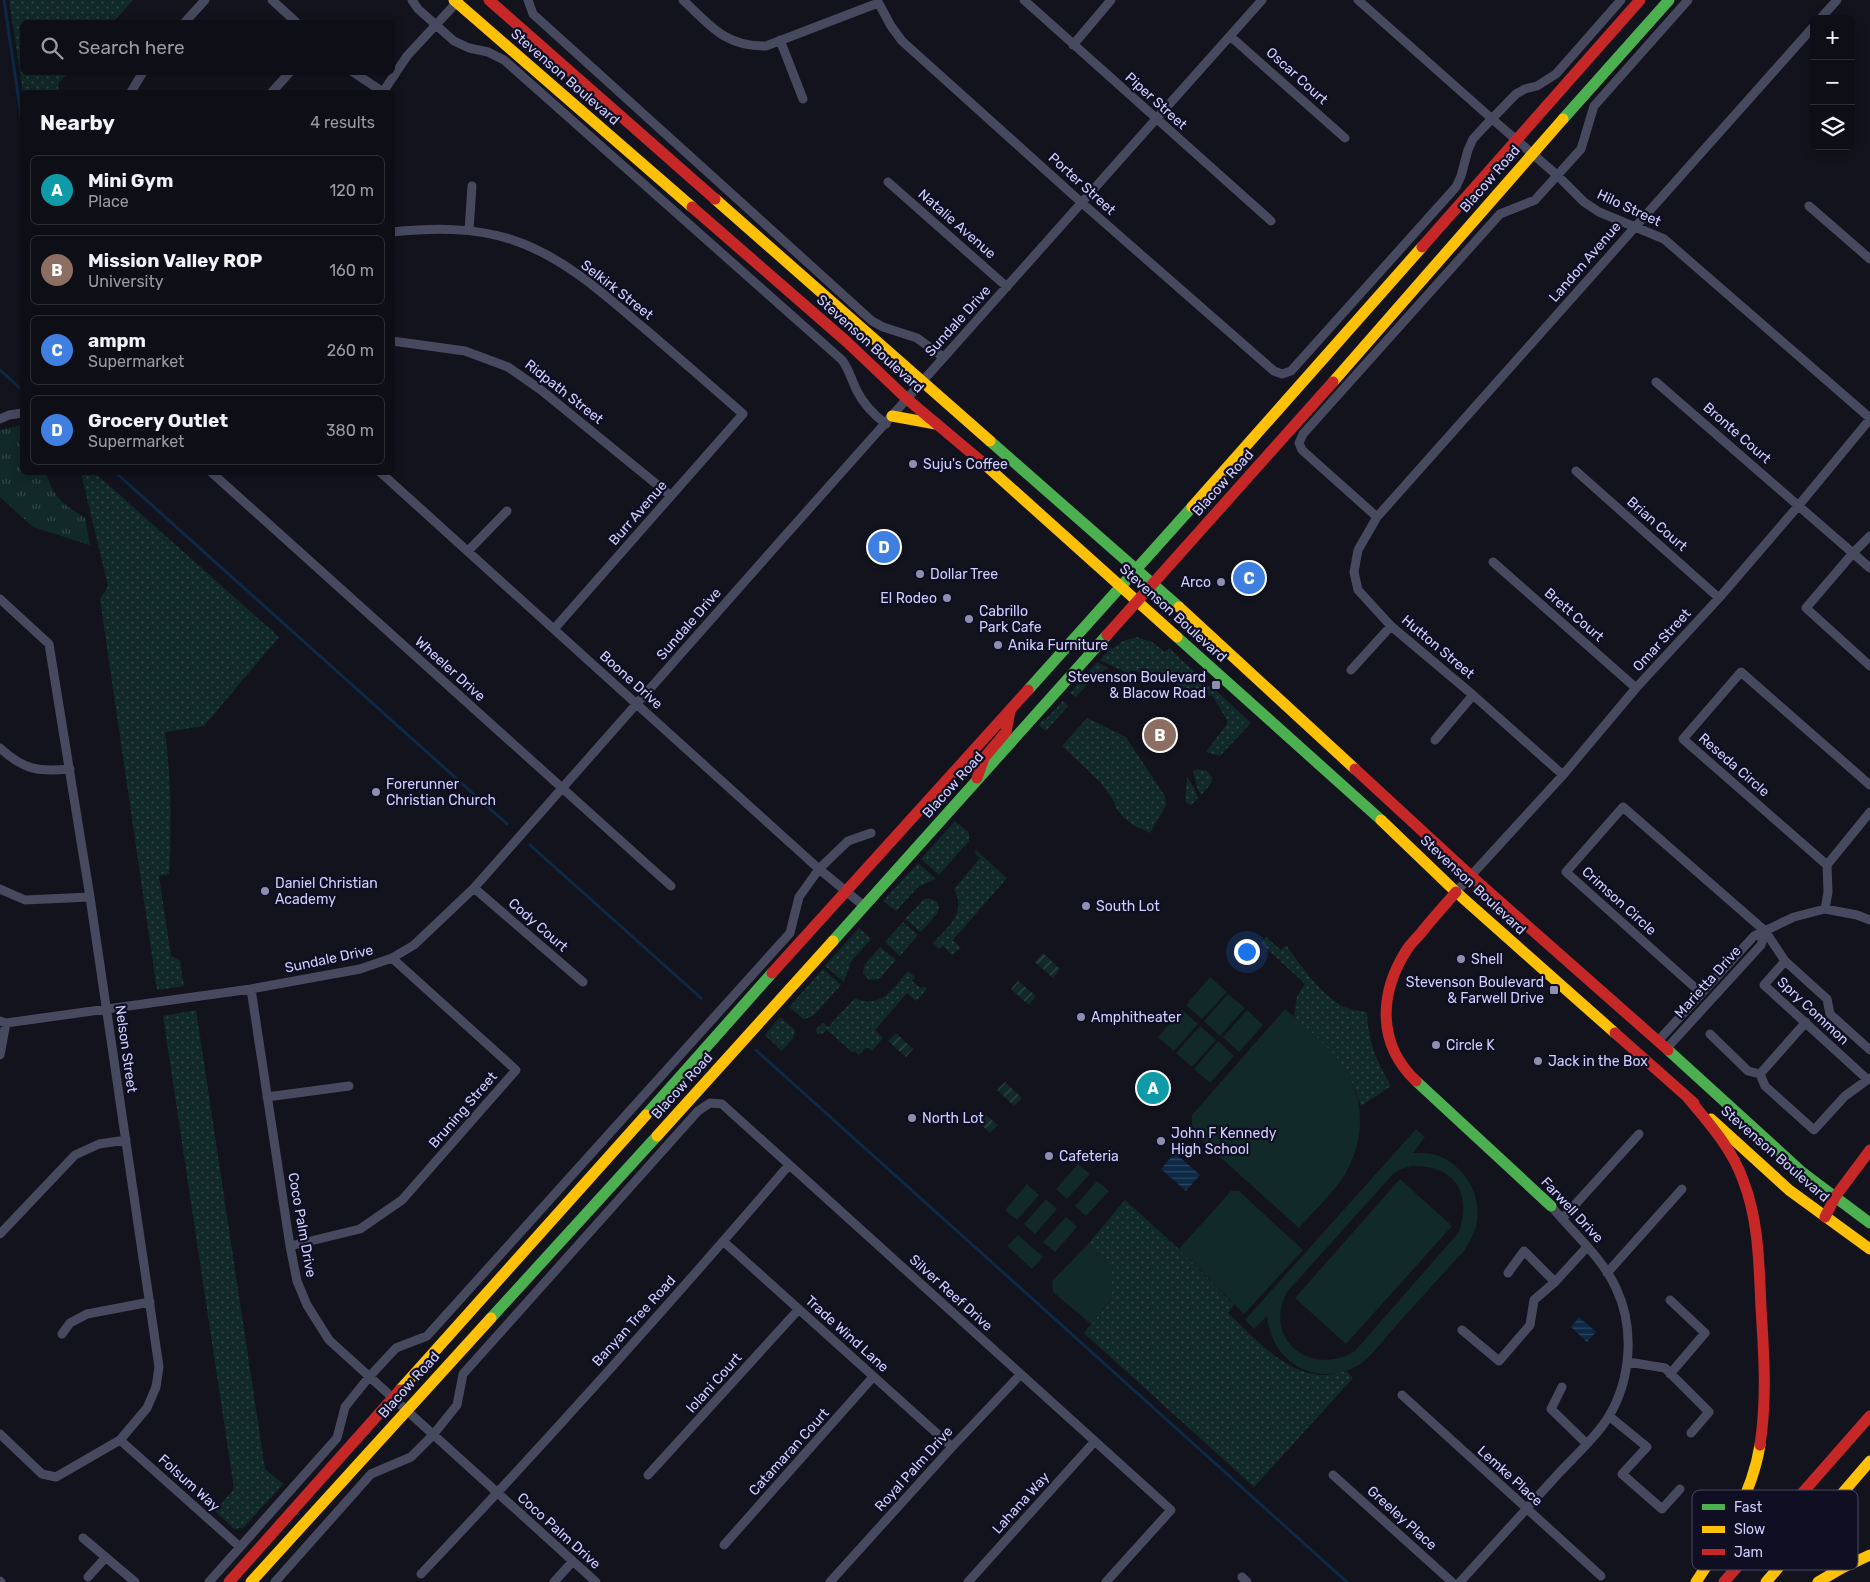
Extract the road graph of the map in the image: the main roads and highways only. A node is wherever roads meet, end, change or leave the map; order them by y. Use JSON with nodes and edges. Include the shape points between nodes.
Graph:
{"nodes":[{"id":1,"x":489,"y":0,"type":"edge"},
{"id":2,"x":1640,"y":0,"type":"edge"},
{"id":3,"x":1669,"y":0,"type":"edge"},
{"id":4,"x":456,"y":1,"type":"edge"},
{"id":5,"x":889,"y":420,"type":"road end"},
{"id":6,"x":936,"y":424,"type":"junction"},
{"id":7,"x":1137,"y":570,"type":"junction"},
{"id":8,"x":1153,"y":584,"type":"junction"},
{"id":9,"x":1121,"y":588,"type":"junction"},
{"id":10,"x":1137,"y":602,"type":"junction"},
{"id":11,"x":1010,"y":709,"type":"junction"},
{"id":12,"x":975,"y":783,"type":"junction"},
{"id":13,"x":1456,"y":892,"type":"junction"},
{"id":14,"x":1688,"y":1098,"type":"junction"},
{"id":15,"x":1870,"y":1150,"type":"edge"},
{"id":16,"x":1835,"y":1197,"type":"junction"},
{"id":17,"x":1551,"y":1206,"type":"road end"},
{"id":18,"x":1825,"y":1217,"type":"junction"},
{"id":19,"x":1870,"y":1223,"type":"edge"},
{"id":20,"x":1870,"y":1249,"type":"edge"},
{"id":21,"x":1869,"y":1417,"type":"edge"},
{"id":22,"x":1870,"y":1461,"type":"edge"},
{"id":23,"x":1748,"y":1490,"type":"edge"},
{"id":24,"x":1805,"y":1490,"type":"edge"},
{"id":25,"x":1845,"y":1490,"type":"edge"},
{"id":26,"x":1870,"y":1556,"type":"edge"},
{"id":27,"x":1858,"y":1561,"type":"edge"},
{"id":28,"x":1703,"y":1570,"type":"edge"},
{"id":29,"x":1735,"y":1570,"type":"edge"},
{"id":30,"x":1776,"y":1570,"type":"edge"},
{"id":31,"x":1839,"y":1570,"type":"edge"},
{"id":32,"x":229,"y":1582,"type":"edge"},
{"id":33,"x":251,"y":1582,"type":"edge"},
{"id":34,"x":1696,"y":1582,"type":"edge"},
{"id":35,"x":1724,"y":1582,"type":"edge"},
{"id":36,"x":1766,"y":1582,"type":"edge"},
{"id":37,"x":1818,"y":1582,"type":"edge"}],
"edges":[{"from":1,"to":7,"type":"main road","name":"Stevenson Boulevard"},
{"from":2,"to":7,"type":"main road","name":"Blacow Road"},
{"from":3,"to":8,"type":"main road","name":"Blacow Road"},
{"from":4,"to":6,"type":"main road","name":"Stevenson Boulevard","via":[[847,342]]},
{"from":5,"to":6,"type":"main road"},
{"from":6,"to":9,"type":"main road","name":"Stevenson Boulevard"},
{"from":7,"to":8,"type":"main road","name":"Stevenson Boulevard"},
{"from":7,"to":9,"type":"main road","name":"Blacow Road"},
{"from":8,"to":10,"type":"main road","name":"Blacow Road"},
{"from":8,"to":16,"type":"main road","name":"Stevenson Boulevard","via":[[1472,876],[1803,1173]]},
{"from":9,"to":10,"type":"main road","name":"Stevenson Boulevard"},
{"from":9,"to":11,"type":"main road","name":"Blacow Road"},
{"from":10,"to":12,"type":"main road","name":"Blacow Road"},
{"from":10,"to":13,"type":"main road","name":"Stevenson Boulevard","via":[[1382,821]]},
{"from":11,"to":12,"type":"main road","via":[[1006,732],[984,758]]},
{"from":11,"to":32,"type":"main road","name":"Blacow Road"},
{"from":12,"to":33,"type":"main road","name":"Blacow Road"},
{"from":13,"to":14,"type":"main road","name":"Stevenson Boulevard"},
{"from":13,"to":17,"type":"main road","name":"Farwell Drive","via":[[1406,950],[1390,984],[1384,1017],[1391,1045],[1406,1071]]},
{"from":14,"to":18,"type":"main road","name":"Stevenson Boulevard","via":[[1789,1190]]},
{"from":14,"to":23,"type":"main road","via":[[1724,1144],[1742,1178],[1754,1213],[1759,1252],[1765,1393],[1758,1457]]},
{"from":15,"to":16,"type":"main road"},
{"from":16,"to":18,"type":"main road"},
{"from":16,"to":19,"type":"main road","name":"Stevenson Boulevard"},
{"from":18,"to":20,"type":"main road","name":"Stevenson Boulevard"},
{"from":21,"to":24,"type":"main road"},
{"from":22,"to":25,"type":"main road"},
{"from":26,"to":27,"type":"main road"},
{"from":28,"to":34,"type":"main road"},
{"from":29,"to":35,"type":"main road"},
{"from":30,"to":36,"type":"main road"},
{"from":31,"to":37,"type":"main road"}]}
